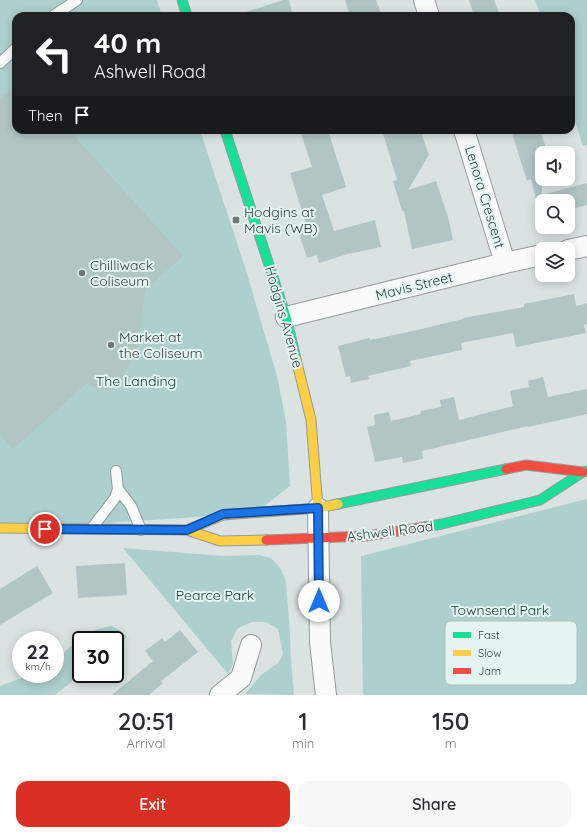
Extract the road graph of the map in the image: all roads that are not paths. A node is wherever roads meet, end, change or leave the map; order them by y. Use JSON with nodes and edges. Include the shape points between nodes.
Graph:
{"nodes":[{"id":1,"x":77,"y":0,"type":"edge"},
{"id":2,"x":182,"y":0,"type":"edge"},
{"id":3,"x":424,"y":0,"type":"edge"},
{"id":4,"x":59,"y":12,"type":"edge"},
{"id":5,"x":186,"y":12,"type":"edge"},
{"id":6,"x":428,"y":12,"type":"edge"},
{"id":7,"x":12,"y":52,"type":"edge"},
{"id":8,"x":0,"y":63,"type":"edge"},
{"id":9,"x":226,"y":134,"type":"edge"},
{"id":10,"x":465,"y":134,"type":"edge"},
{"id":11,"x":587,"y":246,"type":"edge"},
{"id":12,"x":575,"y":249,"type":"edge"},
{"id":13,"x":535,"y":257,"type":"edge"},
{"id":14,"x":505,"y":263,"type":"junction"},
{"id":15,"x":286,"y":317,"type":"junction"},
{"id":16,"x":116,"y":471,"type":"dead end"},
{"id":17,"x":585,"y":472,"type":"edge"},
{"id":18,"x":118,"y":489,"type":"junction"},
{"id":19,"x":318,"y":508,"type":"junction"},
{"id":20,"x":0,"y":528,"type":"edge"},
{"id":21,"x":91,"y":529,"type":"junction"},
{"id":22,"x":141,"y":530,"type":"junction"},
{"id":23,"x":187,"y":530,"type":"junction"},
{"id":24,"x":319,"y":538,"type":"junction"},
{"id":25,"x":251,"y":644,"type":"dead end"},
{"id":26,"x":220,"y":695,"type":"edge"},
{"id":27,"x":326,"y":695,"type":"edge"}],
"edges":[{"from":1,"to":4,"type":"lane"},
{"from":2,"to":5,"type":"street"},
{"from":3,"to":6,"type":"street"},
{"from":7,"to":8,"type":"lane"},
{"from":9,"to":15,"type":"street","name":"Hodgins Avenue"},
{"from":10,"to":14,"type":"street","name":"Lenora Crescent"},
{"from":11,"to":12,"type":"street"},
{"from":13,"to":14,"type":"street","name":"Mavis Street"},
{"from":14,"to":15,"type":"street","name":"Mavis Street"},
{"from":15,"to":19,"type":"street","name":"Hodgins Avenue","via":[[311,420]]},
{"from":16,"to":18,"type":"lane"},
{"from":17,"to":19,"type":"street","name":"Ashwell Road","via":[[526,465]]},
{"from":17,"to":24,"type":"street","name":"Ashwell Road","via":[[533,502],[442,524],[366,536]]},
{"from":18,"to":21,"type":"lane","via":[[115,498]]},
{"from":18,"to":22,"type":"lane","via":[[131,506]]},
{"from":19,"to":23,"type":"street","name":"Ashwell Road","via":[[223,514]]},
{"from":19,"to":24,"type":"street"},
{"from":20,"to":21,"type":"street","name":"Ashwell Road"},
{"from":21,"to":22,"type":"street","name":"Ashwell Road"},
{"from":22,"to":23,"type":"street","name":"Ashwell Road"},
{"from":23,"to":24,"type":"street","name":"Ashwell Road","via":[[220,541]]},
{"from":24,"to":27,"type":"street","via":[[320,642]]},
{"from":25,"to":26,"type":"street","via":[[241,678]]}]}
